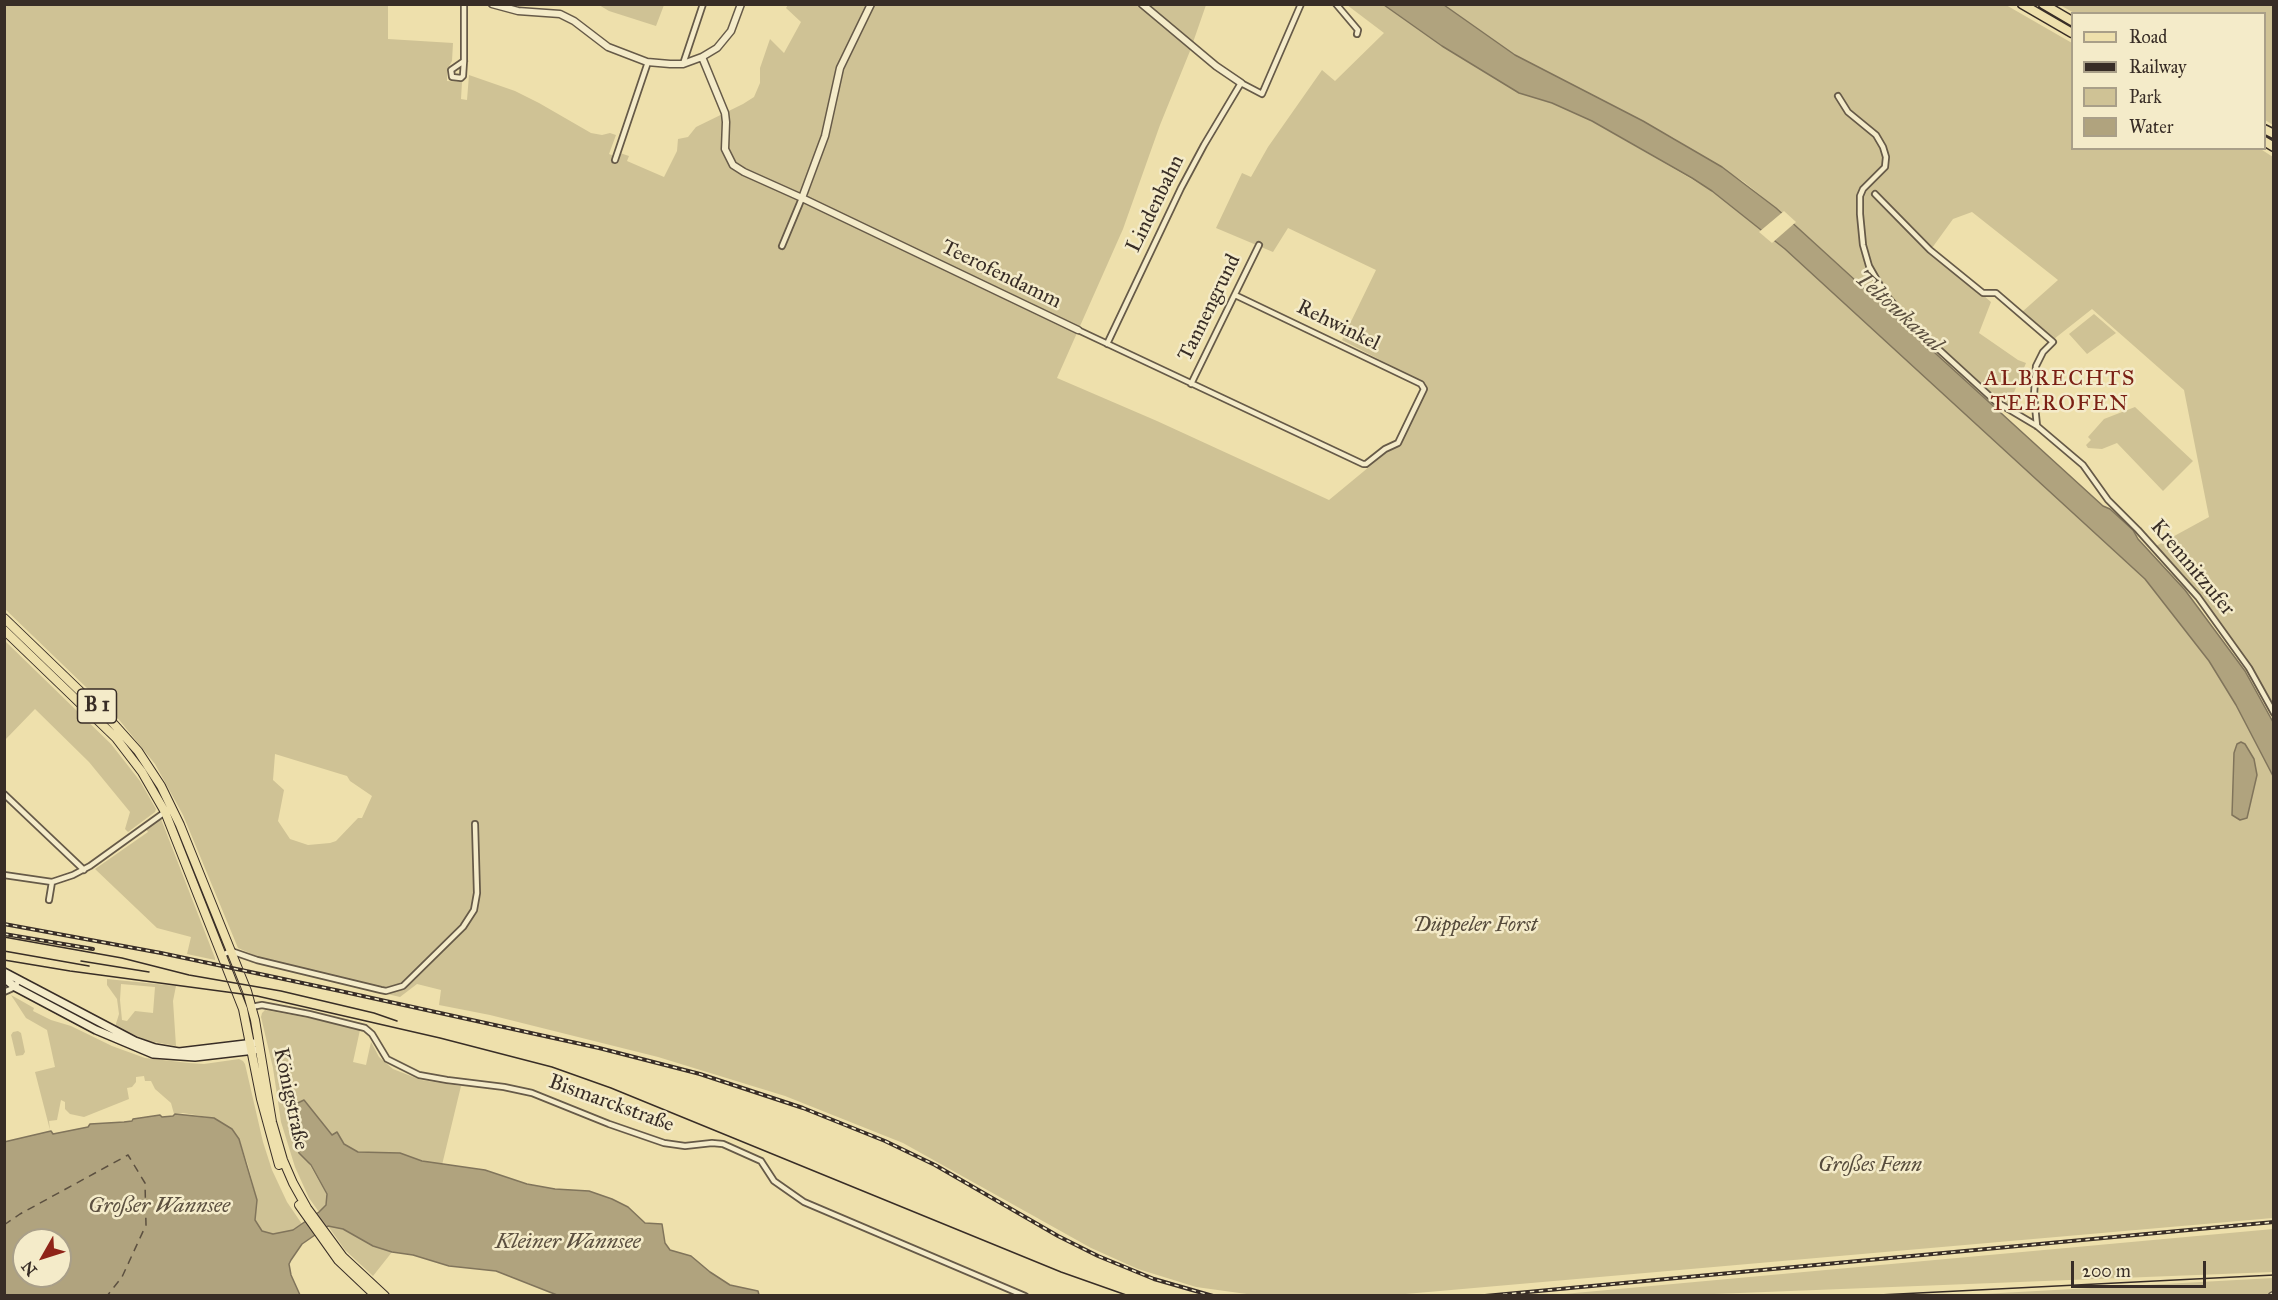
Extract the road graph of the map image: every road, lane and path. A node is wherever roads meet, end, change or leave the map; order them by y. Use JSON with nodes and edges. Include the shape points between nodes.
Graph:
{"nodes":[{"id":1,"x":464,"y":4,"type":"edge"},
{"id":2,"x":492,"y":4,"type":"edge"},
{"id":3,"x":703,"y":4,"type":"edge"},
{"id":4,"x":741,"y":4,"type":"edge"},
{"id":5,"x":871,"y":4,"type":"edge"},
{"id":6,"x":1142,"y":4,"type":"edge"},
{"id":7,"x":1301,"y":4,"type":"edge"},
{"id":8,"x":1336,"y":4,"type":"edge"},
{"id":9,"x":2022,"y":4,"type":"edge"},
{"id":10,"x":2043,"y":4,"type":"edge"},
{"id":11,"x":2071,"y":20,"type":"edge"},
{"id":12,"x":2071,"y":32,"type":"edge"},
{"id":13,"x":1358,"y":34,"type":"dead end"},
{"id":14,"x":702,"y":57,"type":"junction"},
{"id":15,"x":464,"y":61,"type":"dead end"},
{"id":16,"x":648,"y":62,"type":"junction"},
{"id":17,"x":683,"y":64,"type":"junction"},
{"id":18,"x":1241,"y":83,"type":"junction"},
{"id":19,"x":1838,"y":96,"type":"dead end"},
{"id":20,"x":615,"y":160,"type":"dead end"},
{"id":21,"x":1875,"y":194,"type":"dead end"},
{"id":22,"x":802,"y":198,"type":"junction"},
{"id":23,"x":1258,"y":245,"type":"dead end"},
{"id":24,"x":782,"y":246,"type":"dead end"},
{"id":25,"x":1235,"y":295,"type":"junction"},
{"id":26,"x":1078,"y":330,"type":"joint"},
{"id":27,"x":1107,"y":344,"type":"junction"},
{"id":28,"x":1191,"y":384,"type":"junction"},
{"id":29,"x":2037,"y":426,"type":"junction"},
{"id":30,"x":1359,"y":463,"type":"joint"},
{"id":31,"x":4,"y":618,"type":"edge"},
{"id":32,"x":4,"y":630,"type":"edge"},
{"id":33,"x":2274,"y":713,"type":"edge"},
{"id":34,"x":4,"y":794,"type":"edge"},
{"id":35,"x":169,"y":810,"type":"junction"},
{"id":36,"x":475,"y":824,"type":"dead end"},
{"id":37,"x":84,"y":870,"type":"junction"},
{"id":38,"x":4,"y":875,"type":"edge"},
{"id":39,"x":52,"y":882,"type":"junction"},
{"id":40,"x":49,"y":900,"type":"dead end"},
{"id":41,"x":231,"y":951,"type":"junction"},
{"id":42,"x":222,"y":955,"type":"junction"},
{"id":43,"x":4,"y":972,"type":"edge"},
{"id":44,"x":4,"y":978,"type":"edge"},
{"id":45,"x":16,"y":984,"type":"junction"},
{"id":46,"x":4,"y":992,"type":"edge"},
{"id":47,"x":252,"y":1007,"type":"junction"},
{"id":48,"x":243,"y":1009,"type":"junction"},
{"id":49,"x":256,"y":1046,"type":"junction"},
{"id":50,"x":326,"y":1241,"type":"junction"},
{"id":51,"x":376,"y":1296,"type":"edge"},
{"id":52,"x":385,"y":1296,"type":"edge"},
{"id":53,"x":1025,"y":1296,"type":"edge"}],
"edges":[{"from":1,"to":15,"type":"street"},
{"from":2,"to":16,"type":"street","via":[[560,14],[603,44]]},
{"from":3,"to":17,"type":"street"},
{"from":4,"to":14,"type":"street","via":[[731,31],[717,48]]},
{"from":5,"to":22,"type":"street","via":[[840,68],[825,136]]},
{"from":6,"to":18,"type":"street"},
{"from":7,"to":18,"type":"street","via":[[1262,94]]},
{"from":8,"to":13,"type":"street"},
{"from":9,"to":12,"type":"highway"},
{"from":10,"to":11,"type":"highway"},
{"from":14,"to":17,"type":"street"},
{"from":14,"to":22,"type":"street","name":"Teerofendamm","via":[[725,112],[725,149],[730,162]]},
{"from":16,"to":17,"type":"street"},
{"from":16,"to":20,"type":"street"},
{"from":18,"to":27,"type":"street","name":"Lindenbahn","via":[[1194,162]]},
{"from":19,"to":29,"type":"street","via":[[1848,111],[1876,135],[1886,157],[1886,167],[1860,196],[1863,245],[1869,266],[1885,294],[1911,324],[1995,401]]},
{"from":21,"to":29,"type":"street","via":[[1930,250],[1983,293],[1996,293],[2053,342],[2036,366]]},
{"from":22,"to":24,"type":"street"},
{"from":22,"to":26,"type":"street","name":"Teerofendamm"},
{"from":23,"to":25,"type":"street","name":"Tannengrund"},
{"from":25,"to":28,"type":"street","name":"Tannengrund"},
{"from":25,"to":30,"type":"street","name":"Rehwinkel","via":[[1421,384],[1424,389],[1398,443],[1366,464]]},
{"from":26,"to":27,"type":"street","name":"Teerofendamm"},
{"from":27,"to":28,"type":"street","name":"Teerofendamm"},
{"from":28,"to":30,"type":"street","name":"Teerofendamm"},
{"from":29,"to":33,"type":"street","name":"Kremnitzufer","via":[[2083,465],[2108,500],[2198,597],[2249,668]]},
{"from":31,"to":35,"type":"main road","number":"B 1","via":[[124,735],[149,767]]},
{"from":32,"to":35,"type":"main road","number":"B 1","via":[[116,738]]},
{"from":34,"to":37,"type":"street"},
{"from":35,"to":37,"type":"street"},
{"from":35,"to":41,"type":"main road","number":"B 1"},
{"from":35,"to":42,"type":"main road","number":"B 1"},
{"from":36,"to":41,"type":"street","via":[[474,910],[463,927],[403,986],[381,990],[265,963]]},
{"from":37,"to":39,"type":"street"},
{"from":38,"to":39,"type":"street"},
{"from":39,"to":40,"type":"street"},
{"from":41,"to":42,"type":"street"},
{"from":41,"to":47,"type":"main road","name":"Königstraße","number":"B 1"},
{"from":42,"to":48,"type":"main road","name":"Königstraße","number":"B 1"},
{"from":43,"to":45,"type":"main road"},
{"from":44,"to":45,"type":"main road"},
{"from":45,"to":46,"type":"street"},
{"from":45,"to":49,"type":"main road","via":[[143,1051],[195,1058]]},
{"from":47,"to":48,"type":"street","name":"Bismarckstraße"},
{"from":47,"to":49,"type":"main road","name":"Königstraße","number":"B 1"},
{"from":47,"to":53,"type":"street","name":"Bismarckstraße","via":[[262,1005],[365,1028],[387,1059],[419,1075],[532,1093],[664,1143],[723,1144],[761,1161],[778,1185],[810,1205]]},
{"from":48,"to":49,"type":"main road","name":"Königstraße","number":"B 1"},
{"from":49,"to":50,"type":"main road","name":"Königstraße","number":"B 1","via":[[278,1145],[305,1210]]},
{"from":50,"to":51,"type":"main road","name":"Königstraße","number":"B 1","via":[[344,1267]]},
{"from":50,"to":52,"type":"main road","name":"Königstraße","number":"B 1"}]}
